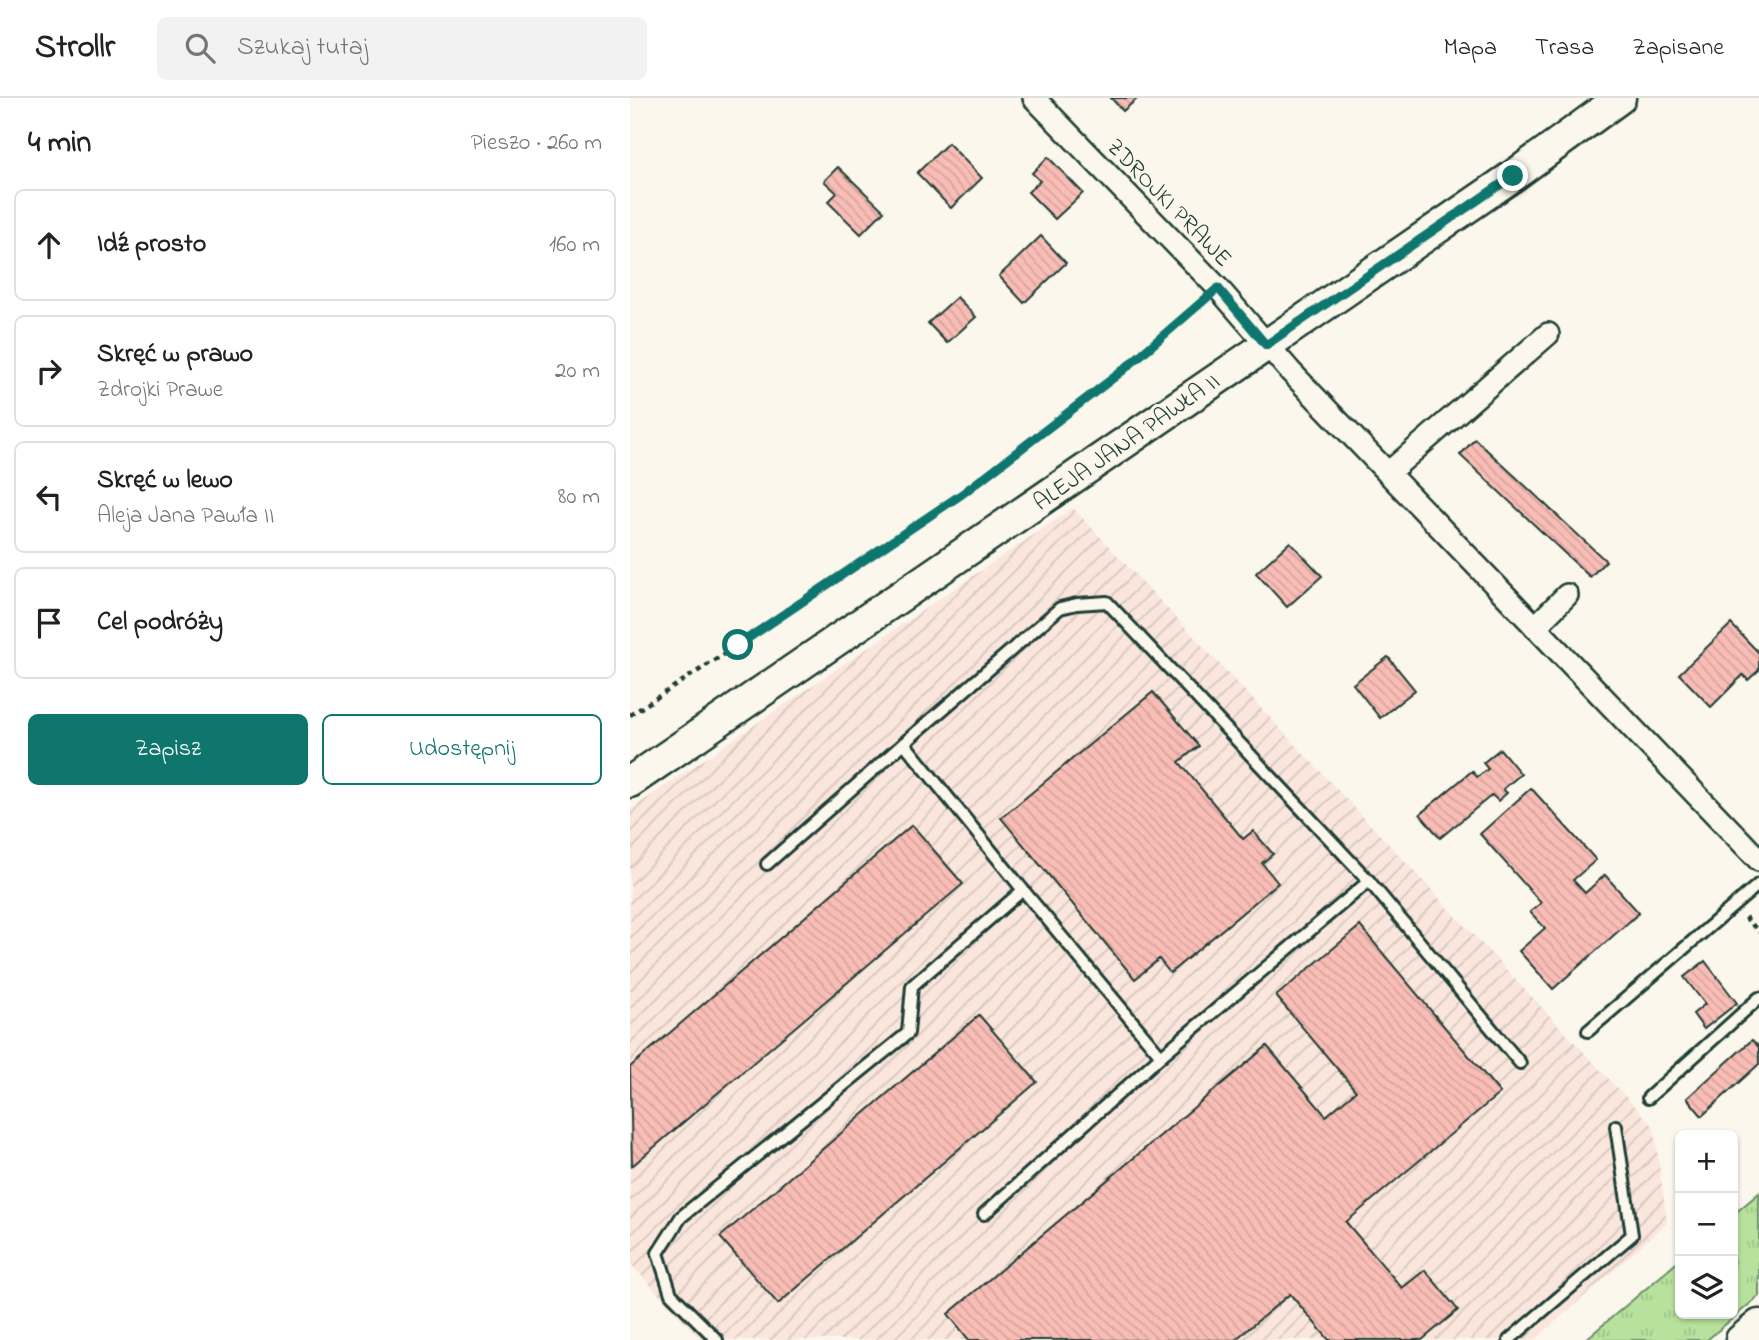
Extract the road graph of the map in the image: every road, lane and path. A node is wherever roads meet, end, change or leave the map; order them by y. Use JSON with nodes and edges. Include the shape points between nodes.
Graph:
{"nodes":[{"id":1,"x":1034,"y":98,"type":"edge"},
{"id":2,"x":1620,"y":98,"type":"edge"},
{"id":3,"x":1218,"y":288,"type":"junction"},
{"id":4,"x":1548,"y":334,"type":"dead end"},
{"id":5,"x":1266,"y":345,"type":"junction"},
{"id":6,"x":1388,"y":473,"type":"junction"},
{"id":7,"x":1567,"y":595,"type":"dead end"},
{"id":8,"x":1535,"y":627,"type":"junction"},
{"id":9,"x":630,"y":715,"type":"edge"},
{"id":10,"x":904,"y":743,"type":"junction"},
{"id":11,"x":630,"y":782,"type":"edge"},
{"id":12,"x":1759,"y":860,"type":"edge"},
{"id":13,"x":767,"y":864,"type":"dead end"},
{"id":14,"x":1369,"y":881,"type":"junction"},
{"id":15,"x":1759,"y":884,"type":"edge"},
{"id":16,"x":1023,"y":890,"type":"junction"},
{"id":17,"x":1759,"y":998,"type":"edge"},
{"id":18,"x":1588,"y":1031,"type":"dead end"},
{"id":19,"x":1161,"y":1056,"type":"junction"},
{"id":20,"x":1520,"y":1063,"type":"dead end"},
{"id":21,"x":1647,"y":1098,"type":"dead end"},
{"id":22,"x":1616,"y":1126,"type":"dead end"},
{"id":23,"x":984,"y":1214,"type":"dead end"},
{"id":24,"x":1759,"y":1325,"type":"edge"},
{"id":25,"x":717,"y":1340,"type":"edge"},
{"id":26,"x":1509,"y":1340,"type":"edge"},
{"id":27,"x":1741,"y":1340,"type":"edge"}],
"edges":[{"from":1,"to":3,"type":"street","name":"ZDROJKI PRAWE"},
{"from":2,"to":5,"type":"main road","name":"ALEJA JANA PAWŁA II"},
{"from":3,"to":5,"type":"street","name":"ZDROJKI PRAWE"},
{"from":3,"to":9,"type":"path","via":[[1121,372],[962,494]]},
{"from":4,"to":6,"type":"street"},
{"from":5,"to":6,"type":"street","name":"ZDROJKI PRAWE"},
{"from":5,"to":11,"type":"main road","name":"ALEJA JANA PAWŁA II"},
{"from":6,"to":8,"type":"street","name":"ZDROJKI PRAWE"},
{"from":7,"to":8,"type":"street"},
{"from":8,"to":12,"type":"street","name":"ZDROJKI PRAWE"},
{"from":10,"to":13,"type":"lane"},
{"from":10,"to":14,"type":"lane","via":[[1059,608],[1107,602]]},
{"from":10,"to":16,"type":"lane"},
{"from":14,"to":19,"type":"lane"},
{"from":14,"to":20,"type":"lane"},
{"from":15,"to":18,"type":"lane"},
{"from":16,"to":19,"type":"lane"},
{"from":16,"to":25,"type":"lane","via":[[912,986],[908,1033],[681,1217],[658,1253],[671,1294]]},
{"from":17,"to":21,"type":"lane"},
{"from":19,"to":23,"type":"lane"},
{"from":22,"to":26,"type":"lane","via":[[1632,1235]]},
{"from":24,"to":27,"type":"main road"}]}
